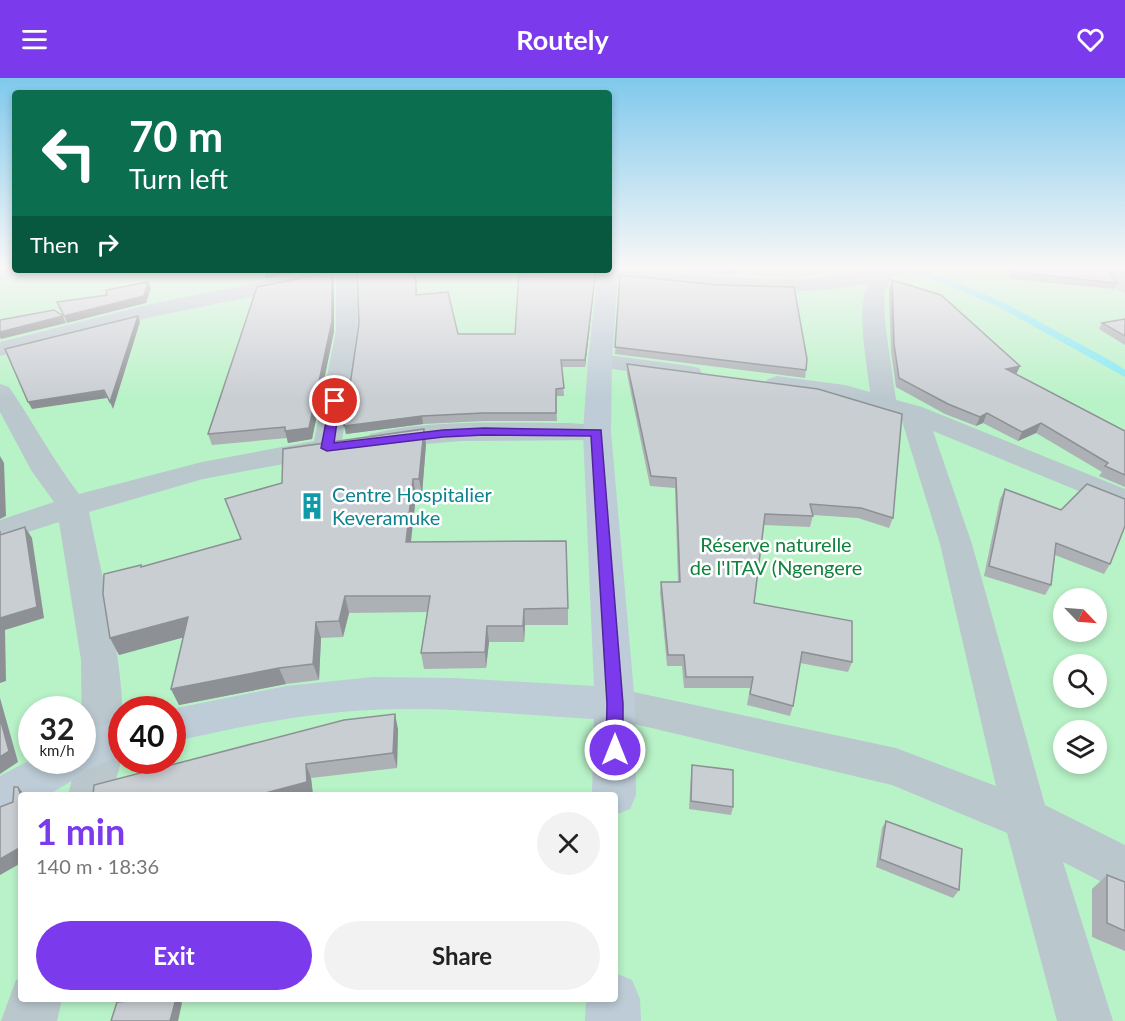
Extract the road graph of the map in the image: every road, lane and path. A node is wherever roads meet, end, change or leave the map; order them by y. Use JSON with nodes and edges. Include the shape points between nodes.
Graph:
{"nodes":[{"id":1,"x":154,"y":311,"type":"edge"},
{"id":2,"x":347,"y":311,"type":"edge"},
{"id":3,"x":604,"y":311,"type":"edge"},
{"id":4,"x":874,"y":311,"type":"edge"},
{"id":5,"x":0,"y":349,"type":"edge"},
{"id":6,"x":600,"y":361,"type":"junction"},
{"id":7,"x":711,"y":375,"type":"edge"},
{"id":8,"x":755,"y":381,"type":"edge"},
{"id":9,"x":0,"y":392,"type":"edge"},
{"id":10,"x":898,"y":409,"type":"junction"},
{"id":11,"x":597,"y":432,"type":"junction"},
{"id":12,"x":327,"y":448,"type":"junction"},
{"id":13,"x":1125,"y":500,"type":"edge"},
{"id":14,"x":72,"y":506,"type":"junction"},
{"id":15,"x":0,"y":531,"type":"edge"},
{"id":16,"x":615,"y":704,"type":"junction"},
{"id":17,"x":186,"y":723,"type":"edge"},
{"id":18,"x":96,"y":730,"type":"edge"},
{"id":19,"x":48,"y":774,"type":"edge"},
{"id":20,"x":92,"y":774,"type":"edge"},
{"id":21,"x":90,"y":792,"type":"edge"},
{"id":22,"x":615,"y":792,"type":"edge"},
{"id":23,"x":0,"y":800,"type":"edge"},
{"id":24,"x":1026,"y":819,"type":"junction"},
{"id":25,"x":1125,"y":870,"type":"edge"},
{"id":26,"x":33,"y":1002,"type":"edge"},
{"id":27,"x":613,"y":1002,"type":"edge"},
{"id":28,"x":28,"y":1021,"type":"edge"},
{"id":29,"x":613,"y":1021,"type":"edge"},
{"id":30,"x":1085,"y":1021,"type":"edge"}],
"edges":[{"from":1,"to":5,"type":"street"},
{"from":2,"to":12,"type":"street"},
{"from":3,"to":6,"type":"street"},
{"from":4,"to":10,"type":"street"},
{"from":6,"to":7,"type":"street"},
{"from":6,"to":11,"type":"street"},
{"from":8,"to":10,"type":"street","via":[[845,393]]},
{"from":9,"to":14,"type":"street"},
{"from":10,"to":13,"type":"street"},
{"from":10,"to":24,"type":"street","via":[[956,544]]},
{"from":11,"to":12,"type":"street","via":[[443,433]]},
{"from":11,"to":16,"type":"street"},
{"from":12,"to":14,"type":"street","via":[[264,456],[181,474]]},
{"from":14,"to":15,"type":"street"},
{"from":14,"to":18,"type":"street","via":[[100,660]]},
{"from":16,"to":17,"type":"street","via":[[400,693],[247,708]]},
{"from":16,"to":22,"type":"street"},
{"from":16,"to":24,"type":"street","via":[[896,767]]},
{"from":19,"to":23,"type":"street"},
{"from":20,"to":21,"type":"street"},
{"from":24,"to":25,"type":"street"},
{"from":24,"to":30,"type":"street"},
{"from":26,"to":28,"type":"street"},
{"from":27,"to":29,"type":"street"}]}
